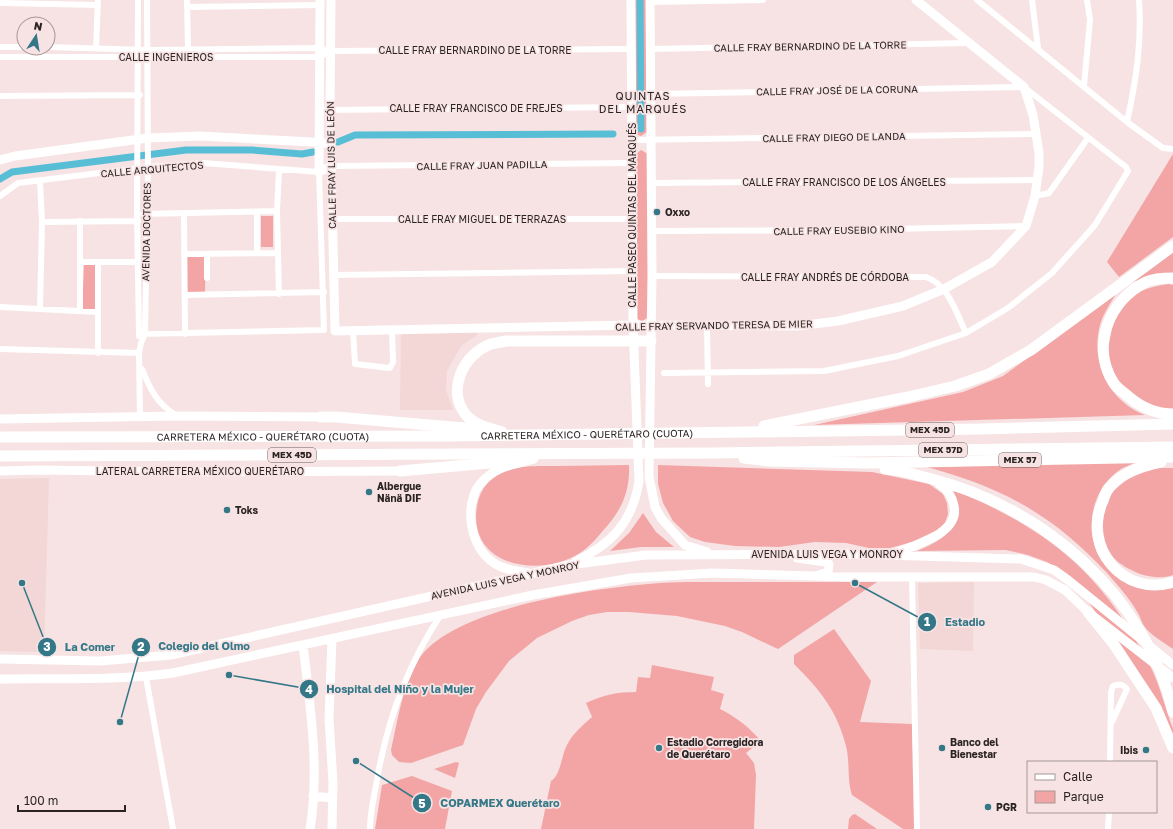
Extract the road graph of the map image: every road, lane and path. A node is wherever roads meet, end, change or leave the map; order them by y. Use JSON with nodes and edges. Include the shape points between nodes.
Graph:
{"nodes":[{"id":1,"x":138,"y":0,"type":"edge"},
{"id":2,"x":148,"y":0,"type":"edge"},
{"id":3,"x":187,"y":0,"type":"edge"},
{"id":4,"x":331,"y":0,"type":"edge"},
{"id":5,"x":631,"y":0,"type":"edge"},
{"id":6,"x":763,"y":0,"type":"edge"},
{"id":7,"x":916,"y":0,"type":"edge"},
{"id":8,"x":977,"y":0,"type":"edge"},
{"id":9,"x":1032,"y":0,"type":"edge"},
{"id":10,"x":1087,"y":0,"type":"edge"},
{"id":11,"x":1139,"y":0,"type":"edge"},
{"id":12,"x":650,"y":1,"type":"edge"},
{"id":13,"x":98,"y":2,"type":"edge"},
{"id":14,"x":320,"y":2,"type":"edge"},
{"id":15,"x":0,"y":3,"type":"edge"},
{"id":16,"x":187,"y":7,"type":"junction"},
{"id":17,"x":969,"y":43,"type":"junction"},
{"id":18,"x":0,"y":47,"type":"edge"},
{"id":19,"x":16,"y":47,"type":"edge"},
{"id":20,"x":56,"y":48,"type":"edge"},
{"id":21,"x":96,"y":48,"type":"junction"},
{"id":22,"x":188,"y":48,"type":"junction"},
{"id":23,"x":1038,"y":48,"type":"junction"},
{"id":24,"x":138,"y":49,"type":"junction"},
{"id":25,"x":631,"y":49,"type":"junction"},
{"id":26,"x":650,"y":49,"type":"junction"},
{"id":27,"x":148,"y":50,"type":"junction"},
{"id":28,"x":330,"y":51,"type":"junction"},
{"id":29,"x":320,"y":52,"type":"junction"},
{"id":30,"x":0,"y":57,"type":"edge"},
{"id":31,"x":138,"y":57,"type":"junction"},
{"id":32,"x":148,"y":57,"type":"junction"},
{"id":33,"x":1084,"y":86,"type":"junction"},
{"id":34,"x":1024,"y":87,"type":"junction"},
{"id":35,"x":651,"y":94,"type":"junction"},
{"id":36,"x":138,"y":95,"type":"junction"},
{"id":37,"x":0,"y":96,"type":"edge"},
{"id":38,"x":147,"y":96,"type":"junction"},
{"id":39,"x":631,"y":107,"type":"junction"},
{"id":40,"x":330,"y":109,"type":"junction"},
{"id":41,"x":320,"y":110,"type":"junction"},
{"id":42,"x":1127,"y":122,"type":"junction"},
{"id":43,"x":1036,"y":134,"type":"junction"},
{"id":44,"x":1088,"y":138,"type":"junction"},
{"id":45,"x":651,"y":139,"type":"junction"},
{"id":46,"x":632,"y":140,"type":"junction"},
{"id":47,"x":143,"y":142,"type":"junction"},
{"id":48,"x":320,"y":142,"type":"junction"},
{"id":49,"x":331,"y":143,"type":"junction"},
{"id":50,"x":1172,"y":150,"type":"edge"},
{"id":51,"x":0,"y":160,"type":"edge"},
{"id":52,"x":632,"y":163,"type":"junction"},
{"id":53,"x":148,"y":166,"type":"junction"},
{"id":54,"x":332,"y":166,"type":"junction"},
{"id":55,"x":139,"y":168,"type":"junction"},
{"id":56,"x":279,"y":170,"type":"junction"},
{"id":57,"x":319,"y":172,"type":"junction"},
{"id":58,"x":1036,"y":180,"type":"junction"},
{"id":59,"x":40,"y":181,"type":"junction"},
{"id":60,"x":651,"y":183,"type":"junction"},
{"id":61,"x":0,"y":196,"type":"edge"},
{"id":62,"x":1035,"y":196,"type":"junction"},
{"id":63,"x":277,"y":211,"type":"junction"},
{"id":64,"x":184,"y":212,"type":"junction"},
{"id":65,"x":257,"y":212,"type":"junction"},
{"id":66,"x":146,"y":214,"type":"junction"},
{"id":67,"x":137,"y":218,"type":"junction"},
{"id":68,"x":332,"y":219,"type":"junction"},
{"id":69,"x":632,"y":219,"type":"junction"},
{"id":70,"x":80,"y":221,"type":"junction"},
{"id":71,"x":42,"y":222,"type":"junction"},
{"id":72,"x":1026,"y":226,"type":"junction"},
{"id":73,"x":651,"y":231,"type":"junction"},
{"id":74,"x":1173,"y":246,"type":"edge"},
{"id":75,"x":257,"y":253,"type":"junction"},
{"id":76,"x":278,"y":253,"type":"junction"},
{"id":77,"x":184,"y":254,"type":"junction"},
{"id":78,"x":207,"y":254,"type":"junction"},
{"id":79,"x":81,"y":262,"type":"junction"},
{"id":80,"x":98,"y":262,"type":"junction"},
{"id":81,"x":138,"y":262,"type":"junction"},
{"id":82,"x":632,"y":271,"type":"junction"},
{"id":83,"x":333,"y":275,"type":"junction"},
{"id":84,"x":652,"y":276,"type":"junction"},
{"id":85,"x":207,"y":278,"type":"dead end"},
{"id":86,"x":1173,"y":278,"type":"edge"},
{"id":87,"x":944,"y":289,"type":"junction"},
{"id":88,"x":324,"y":292,"type":"junction"},
{"id":89,"x":279,"y":294,"type":"junction"},
{"id":90,"x":185,"y":295,"type":"junction"},
{"id":91,"x":0,"y":307,"type":"edge"},
{"id":92,"x":40,"y":309,"type":"junction"},
{"id":93,"x":80,"y":311,"type":"junction"},
{"id":94,"x":98,"y":312,"type":"junction"},
{"id":95,"x":633,"y":325,"type":"junction"},
{"id":96,"x":651,"y":325,"type":"junction"},
{"id":97,"x":707,"y":326,"type":"junction"},
{"id":98,"x":353,"y":330,"type":"junction"},
{"id":99,"x":392,"y":330,"type":"junction"},
{"id":100,"x":335,"y":331,"type":"joint"},
{"id":101,"x":966,"y":333,"type":"junction"},
{"id":102,"x":142,"y":334,"type":"junction"},
{"id":103,"x":185,"y":334,"type":"junction"},
{"id":104,"x":634,"y":340,"type":"junction"},
{"id":105,"x":651,"y":341,"type":"junction"},
{"id":106,"x":0,"y":349,"type":"edge"},
{"id":107,"x":98,"y":353,"type":"junction"},
{"id":108,"x":139,"y":353,"type":"junction"},
{"id":109,"x":140,"y":364,"type":"junction"},
{"id":110,"x":664,"y":373,"type":"dead end"},
{"id":111,"x":707,"y":374,"type":"junction"},
{"id":112,"x":708,"y":384,"type":"dead end"},
{"id":113,"x":1173,"y":414,"type":"edge"},
{"id":114,"x":177,"y":416,"type":"junction"},
{"id":115,"x":321,"y":417,"type":"joint"},
{"id":116,"x":140,"y":418,"type":"junction"},
{"id":117,"x":0,"y":419,"type":"edge"},
{"id":118,"x":1173,"y":424,"type":"edge"},
{"id":119,"x":740,"y":432,"type":"junction"},
{"id":120,"x":504,"y":435,"type":"junction"},
{"id":121,"x":0,"y":437,"type":"edge"},
{"id":122,"x":1173,"y":447,"type":"edge"},
{"id":123,"x":714,"y":453,"type":"junction"},
{"id":124,"x":583,"y":454,"type":"junction"},
{"id":125,"x":0,"y":456,"type":"edge"},
{"id":126,"x":1173,"y":458,"type":"edge"},
{"id":127,"x":534,"y":459,"type":"junction"},
{"id":128,"x":867,"y":463,"type":"junction"},
{"id":129,"x":0,"y":471,"type":"edge"},
{"id":130,"x":400,"y":471,"type":"joint"},
{"id":131,"x":931,"y":478,"type":"junction"},
{"id":132,"x":773,"y":553,"type":"junction"},
{"id":133,"x":722,"y":554,"type":"junction"},
{"id":134,"x":892,"y":554,"type":"junction"},
{"id":135,"x":569,"y":565,"type":"junction"},
{"id":136,"x":534,"y":574,"type":"junction"},
{"id":137,"x":806,"y":576,"type":"junction"},
{"id":138,"x":912,"y":578,"type":"junction"},
{"id":139,"x":1173,"y":582,"type":"edge"},
{"id":140,"x":1088,"y":612,"type":"junction"},
{"id":141,"x":440,"y":616,"type":"junction"},
{"id":142,"x":332,"y":639,"type":"junction"},
{"id":143,"x":303,"y":645,"type":"junction"},
{"id":144,"x":171,"y":655,"type":"junction"},
{"id":145,"x":0,"y":659,"type":"edge"},
{"id":146,"x":1173,"y":665,"type":"edge"},
{"id":147,"x":173,"y":673,"type":"junction"},
{"id":148,"x":146,"y":677,"type":"junction"},
{"id":149,"x":1173,"y":678,"type":"edge"},
{"id":150,"x":0,"y":679,"type":"edge"},
{"id":151,"x":1173,"y":712,"type":"edge"},
{"id":152,"x":1112,"y":722,"type":"junction"},
{"id":153,"x":1173,"y":748,"type":"edge"},
{"id":154,"x":1110,"y":761,"type":"edge"},
{"id":155,"x":313,"y":796,"type":"junction"},
{"id":156,"x":332,"y":798,"type":"junction"},
{"id":157,"x":1108,"y":813,"type":"edge"},
{"id":158,"x":173,"y":829,"type":"edge"},
{"id":159,"x":310,"y":829,"type":"edge"},
{"id":160,"x":332,"y":829,"type":"edge"},
{"id":161,"x":370,"y":829,"type":"edge"},
{"id":162,"x":917,"y":829,"type":"edge"},
{"id":163,"x":1108,"y":829,"type":"edge"}],
"edges":[{"from":1,"to":24,"type":"street","name":"AVENIDA DOCTORES"},
{"from":2,"to":27,"type":"street","name":"AVENIDA DOCTORES"},
{"from":3,"to":16,"type":"street"},
{"from":4,"to":28,"type":"main road","name":"CALLE FRAY LUIS DE LEÓN"},
{"from":5,"to":25,"type":"main road","name":"CALLE PASEO QUINTAS DEL MARQUÉS"},
{"from":6,"to":12,"type":"street"},
{"from":7,"to":17,"type":"main road"},
{"from":8,"to":23,"type":"street"},
{"from":9,"to":23,"type":"street"},
{"from":10,"to":33,"type":"street","via":[[1090,20]]},
{"from":11,"to":42,"type":"street","via":[[1140,51]]},
{"from":12,"to":26,"type":"main road","name":"CALLE PASEO QUINTAS DEL MARQUÉS"},
{"from":13,"to":15,"type":"street"},
{"from":13,"to":21,"type":"street"},
{"from":14,"to":16,"type":"street"},
{"from":14,"to":29,"type":"main road","name":"CALLE FRAY LUIS DE LEÓN"},
{"from":16,"to":22,"type":"street"},
{"from":17,"to":26,"type":"street","name":"CALLE FRAY BERNARDINO DE LA TORRE"},
{"from":17,"to":34,"type":"main road"},
{"from":18,"to":19,"type":"street"},
{"from":20,"to":21,"type":"street","name":"CALLE INGENIEROS"},
{"from":21,"to":24,"type":"street","name":"CALLE INGENIEROS"},
{"from":22,"to":27,"type":"street","name":"CALLE INGENIEROS"},
{"from":22,"to":29,"type":"street","name":"CALLE INGENIEROS"},
{"from":23,"to":33,"type":"street"},
{"from":24,"to":27,"type":"street","name":"CALLE INGENIEROS"},
{"from":24,"to":31,"type":"street","name":"AVENIDA DOCTORES"},
{"from":25,"to":28,"type":"street","name":"CALLE FRAY BERNARDINO DE LA TORRE"},
{"from":25,"to":39,"type":"main road","name":"CALLE PASEO QUINTAS DEL MARQUÉS"},
{"from":26,"to":35,"type":"main road","name":"CALLE PASEO QUINTAS DEL MARQUÉS"},
{"from":27,"to":32,"type":"street","name":"AVENIDA DOCTORES"},
{"from":28,"to":29,"type":"street","name":"CALLE FRAY BERNARDINO DE LA TORRE"},
{"from":28,"to":40,"type":"main road","name":"CALLE FRAY LUIS DE LEÓN"},
{"from":29,"to":32,"type":"street","name":"CALLE INGENIEROS"},
{"from":29,"to":41,"type":"main road","name":"CALLE FRAY LUIS DE LEÓN"},
{"from":30,"to":31,"type":"street","name":"CALLE INGENIEROS"},
{"from":31,"to":32,"type":"street","name":"CALLE INGENIEROS"},
{"from":31,"to":36,"type":"street","name":"AVENIDA DOCTORES"},
{"from":32,"to":38,"type":"street","name":"AVENIDA DOCTORES"},
{"from":33,"to":42,"type":"street"},
{"from":34,"to":35,"type":"street","name":"CALLE FRAY JOSÉ DE LA CORUNA"},
{"from":34,"to":43,"type":"main road","name":"CALLE FRAY SERVANDO TERESA DE MIER"},
{"from":34,"to":44,"type":"street"},
{"from":35,"to":45,"type":"main road","name":"CALLE PASEO QUINTAS DEL MARQUÉS"},
{"from":36,"to":37,"type":"street"},
{"from":36,"to":38,"type":"street"},
{"from":36,"to":47,"type":"street","name":"AVENIDA DOCTORES"},
{"from":38,"to":47,"type":"street","name":"AVENIDA DOCTORES"},
{"from":39,"to":40,"type":"street","name":"CALLE FRAY FRANCISCO DE FREJES"},
{"from":39,"to":46,"type":"main road","name":"CALLE PASEO QUINTAS DEL MARQUÉS"},
{"from":40,"to":41,"type":"street","name":"CALLE FRAY FRANCISCO DE FREJES"},
{"from":40,"to":49,"type":"main road","name":"CALLE FRAY LUIS DE LEÓN"},
{"from":41,"to":48,"type":"main road","name":"CALLE FRAY LUIS DE LEÓN"},
{"from":42,"to":50,"type":"street","via":[[1163,148]]},
{"from":43,"to":45,"type":"street","name":"CALLE FRAY DIEGO DE LANDA"},
{"from":43,"to":58,"type":"main road","name":"CALLE FRAY SERVANDO TERESA DE MIER","via":[[1039,167]]},
{"from":44,"to":62,"type":"street","via":[[1049,193]]},
{"from":44,"to":101,"type":"street","via":[[1128,171],[1095,225],[1052,273],[1008,308]]},
{"from":45,"to":46,"type":"street","name":"CALLE FRAY DIEGO DE LANDA"},
{"from":45,"to":60,"type":"main road","name":"CALLE PASEO QUINTAS DEL MARQUÉS"},
{"from":46,"to":52,"type":"main road","name":"CALLE PASEO QUINTAS DEL MARQUÉS"},
{"from":47,"to":48,"type":"main road","via":[[200,136]]},
{"from":47,"to":51,"type":"main road","via":[[15,156]]},
{"from":47,"to":53,"type":"street","name":"AVENIDA DOCTORES"},
{"from":47,"to":55,"type":"street","name":"AVENIDA DOCTORES"},
{"from":48,"to":49,"type":"main road"},
{"from":48,"to":57,"type":"main road","name":"CALLE FRAY LUIS DE LEÓN"},
{"from":49,"to":54,"type":"main road","name":"CALLE FRAY LUIS DE LEÓN"},
{"from":52,"to":54,"type":"street","name":"CALLE FRAY JUAN PADILLA"},
{"from":52,"to":69,"type":"main road","name":"CALLE PASEO QUINTAS DEL MARQUÉS"},
{"from":53,"to":55,"type":"street","name":"CALLE ARQUITECTOS"},
{"from":53,"to":56,"type":"street","name":"CALLE ARQUITECTOS","via":[[203,163]]},
{"from":53,"to":66,"type":"street","name":"AVENIDA DOCTORES"},
{"from":54,"to":57,"type":"main road","name":"CALLE ARQUITECTOS"},
{"from":54,"to":68,"type":"main road","name":"CALLE FRAY LUIS DE LEÓN"},
{"from":55,"to":59,"type":"street","name":"CALLE ARQUITECTOS"},
{"from":55,"to":67,"type":"street","name":"AVENIDA DOCTORES"},
{"from":56,"to":57,"type":"street","name":"CALLE ARQUITECTOS"},
{"from":56,"to":63,"type":"street"},
{"from":57,"to":88,"type":"street","name":"CALLE FRAY LUIS DE LEÓN"},
{"from":58,"to":60,"type":"street","name":"CALLE FRAY FRANCISCO DE LOS ÁNGELES"},
{"from":58,"to":62,"type":"main road","name":"CALLE FRAY SERVANDO TERESA DE MIER"},
{"from":59,"to":61,"type":"street","name":"CALLE ARQUITECTOS","via":[[18,183]]},
{"from":59,"to":71,"type":"street"},
{"from":60,"to":73,"type":"main road","name":"CALLE PASEO QUINTAS DEL MARQUÉS"},
{"from":62,"to":72,"type":"main road","name":"CALLE FRAY SERVANDO TERESA DE MIER"},
{"from":63,"to":65,"type":"street"},
{"from":63,"to":76,"type":"street"},
{"from":64,"to":65,"type":"street"},
{"from":64,"to":66,"type":"street"},
{"from":64,"to":77,"type":"street"},
{"from":65,"to":75,"type":"street"},
{"from":66,"to":67,"type":"street"},
{"from":66,"to":102,"type":"street","name":"AVENIDA DOCTORES"},
{"from":67,"to":70,"type":"street"},
{"from":67,"to":81,"type":"street","name":"AVENIDA DOCTORES"},
{"from":68,"to":69,"type":"street","name":"CALLE FRAY MIGUEL DE TERRAZAS"},
{"from":68,"to":83,"type":"main road","name":"CALLE FRAY LUIS DE LEÓN"},
{"from":69,"to":82,"type":"main road","name":"CALLE PASEO QUINTAS DEL MARQUÉS"},
{"from":70,"to":71,"type":"street"},
{"from":70,"to":79,"type":"street"},
{"from":71,"to":92,"type":"street"},
{"from":72,"to":73,"type":"street","name":"CALLE FRAY EUSEBIO KINO"},
{"from":72,"to":87,"type":"main road","name":"CALLE FRAY SERVANDO TERESA DE MIER","via":[[992,262]]},
{"from":73,"to":84,"type":"main road","name":"CALLE PASEO QUINTAS DEL MARQUÉS"},
{"from":74,"to":119,"type":"highway","via":[[1031,350],[989,374],[955,386],[908,397]]},
{"from":75,"to":76,"type":"street"},
{"from":75,"to":78,"type":"street"},
{"from":76,"to":89,"type":"street"},
{"from":77,"to":78,"type":"street"},
{"from":77,"to":90,"type":"street"},
{"from":78,"to":85,"type":"street"},
{"from":79,"to":80,"type":"street"},
{"from":79,"to":93,"type":"street"},
{"from":80,"to":81,"type":"street"},
{"from":80,"to":94,"type":"street"},
{"from":81,"to":102,"type":"street","name":"AVENIDA DOCTORES"},
{"from":82,"to":83,"type":"street"},
{"from":82,"to":95,"type":"main road","name":"CALLE PASEO QUINTAS DEL MARQUÉS"},
{"from":83,"to":100,"type":"main road","name":"CALLE FRAY LUIS DE LEÓN"},
{"from":84,"to":87,"type":"street","name":"CALLE FRAY ANDRÉS DE CÓRDOBA","via":[[926,277],[936,280]]},
{"from":84,"to":96,"type":"main road","name":"CALLE PASEO QUINTAS DEL MARQUÉS"},
{"from":86,"to":113,"type":"highway","via":[[1147,282],[1125,296],[1110,316],[1104,336],[1104,361],[1114,383],[1140,407]]},
{"from":87,"to":97,"type":"main road","name":"CALLE FRAY SERVANDO TERESA DE MIER","via":[[903,306],[838,321],[797,326]]},
{"from":87,"to":101,"type":"street","name":"CALLE FRAY ANDRÉS DE CÓRDOBA"},
{"from":88,"to":89,"type":"street"},
{"from":88,"to":103,"type":"street","name":"CALLE FRAY LUIS DE LEÓN","via":[[324,330]]},
{"from":89,"to":90,"type":"street"},
{"from":90,"to":103,"type":"street"},
{"from":91,"to":92,"type":"street"},
{"from":92,"to":93,"type":"street"},
{"from":93,"to":94,"type":"street"},
{"from":94,"to":107,"type":"street"},
{"from":95,"to":96,"type":"main road","name":"CALLE FRAY SERVANDO TERESA DE MIER"},
{"from":95,"to":99,"type":"main road","name":"CALLE FRAY SERVANDO TERESA DE MIER"},
{"from":95,"to":104,"type":"main road","name":"CALLE PASEO QUINTAS DEL MARQUÉS"},
{"from":96,"to":97,"type":"main road","name":"CALLE FRAY SERVANDO TERESA DE MIER"},
{"from":96,"to":105,"type":"main road","name":"CALLE PASEO QUINTAS DEL MARQUÉS"},
{"from":97,"to":111,"type":"street"},
{"from":98,"to":99,"type":"main road","name":"CALLE FRAY SERVANDO TERESA DE MIER"},
{"from":98,"to":99,"type":"street","via":[[354,364],[390,368],[393,362]]},
{"from":98,"to":100,"type":"main road","name":"CALLE FRAY SERVANDO TERESA DE MIER"},
{"from":101,"to":111,"type":"street","via":[[898,356],[824,371]]},
{"from":102,"to":103,"type":"street"},
{"from":102,"to":108,"type":"street","name":"AVENIDA DOCTORES"},
{"from":104,"to":105,"type":"highway"},
{"from":104,"to":120,"type":"highway","via":[[506,341],[490,344],[478,352],[462,370],[456,394],[466,415],[476,423]]},
{"from":104,"to":135,"type":"main road","name":"CALLE PASEO QUINTAS DEL MARQUÉS","via":[[639,481],[636,498],[632,510],[614,535],[600,549]]},
{"from":105,"to":133,"type":"main road","name":"CALLE PASEO QUINTAS DEL MARQUÉS","via":[[649,477],[655,508],[685,545]]},
{"from":106,"to":107,"type":"street"},
{"from":107,"to":108,"type":"street"},
{"from":108,"to":109,"type":"street","name":"AVENIDA DOCTORES"},
{"from":109,"to":114,"type":"street","name":"AVENIDA DOCTORES","via":[[156,400]]},
{"from":109,"to":116,"type":"street","name":"AVENIDA DOCTORES"},
{"from":110,"to":111,"type":"street"},
{"from":111,"to":112,"type":"street"},
{"from":114,"to":115,"type":"main road"},
{"from":114,"to":116,"type":"main road"},
{"from":115,"to":120,"type":"highway","via":[[470,428]]},
{"from":116,"to":117,"type":"main road"},
{"from":118,"to":119,"type":"highway","name":"CARRETERA MÉXICO - QUERÉTARO (CUOTA)","number":"MEX 45D"},
{"from":119,"to":120,"type":"highway","name":"CARRETERA MÉXICO - QUERÉTARO (CUOTA)","number":"MEX 45D"},
{"from":120,"to":121,"type":"highway","name":"CARRETERA MÉXICO - QUERÉTARO (CUOTA)","number":"MEX 45D"},
{"from":122,"to":123,"type":"highway","name":"CARRETERA MÉXICO - QUERÉTARO (CUOTA)","number":"MEX 57D"},
{"from":123,"to":124,"type":"highway","name":"CARRETERA MÉXICO - QUERÉTARO (CUOTA)","number":"MEX 45D"},
{"from":123,"to":128,"type":"highway","name":"CARRETERA MÉXICO - QUERÉTARO (CUOTA)","number":"MEX 57","via":[[769,461]]},
{"from":124,"to":125,"type":"highway","name":"CARRETERA MÉXICO - QUERÉTARO (CUOTA)","number":"MEX 45D"},
{"from":124,"to":127,"type":"highway"},
{"from":126,"to":128,"type":"highway","name":"CARRETERA MÉXICO - QUERÉTARO (CUOTA)","number":"MEX 57"},
{"from":126,"to":139,"type":"highway","via":[[1140,467],[1109,488],[1098,510],[1097,534],[1102,553],[1119,572],[1143,585],[1164,585]]},
{"from":127,"to":130,"type":"highway"},
{"from":127,"to":136,"type":"main road","via":[[492,473],[474,493],[471,507],[474,536],[486,557],[502,567]]},
{"from":128,"to":131,"type":"highway"},
{"from":129,"to":130,"type":"main road","name":"LATERAL CARRETERA MÉXICO QUERÉTARO"},
{"from":131,"to":134,"type":"main road","via":[[947,489],[953,500],[954,517],[951,525],[917,545]]},
{"from":131,"to":151,"type":"highway","via":[[991,499],[1054,536],[1078,556],[1116,597],[1138,627],[1153,652]]},
{"from":132,"to":133,"type":"main road","name":"AVENIDA LUIS VEGA Y MONROY"},
{"from":132,"to":134,"type":"main road","name":"AVENIDA LUIS VEGA Y MONROY"},
{"from":132,"to":137,"type":"main road","via":[[829,564],[829,571],[824,574]]},
{"from":133,"to":135,"type":"main road","name":"AVENIDA LUIS VEGA Y MONROY","via":[[646,555]]},
{"from":134,"to":146,"type":"main road","name":"AVENIDA LUIS VEGA Y MONROY","via":[[1021,559],[1054,570]]},
{"from":135,"to":136,"type":"main road","name":"AVENIDA LUIS VEGA Y MONROY"},
{"from":136,"to":144,"type":"main road","name":"AVENIDA LUIS VEGA Y MONROY"},
{"from":137,"to":138,"type":"main road","name":"AVENIDA LUIS VEGA Y MONROY"},
{"from":137,"to":141,"type":"main road","name":"AVENIDA LUIS VEGA Y MONROY","via":[[713,573],[631,578],[533,595]]},
{"from":138,"to":140,"type":"main road","name":"AVENIDA LUIS VEGA Y MONROY","via":[[1034,577],[1065,590]]},
{"from":138,"to":162,"type":"street"},
{"from":140,"to":149,"type":"main road","name":"AVENIDA LUIS VEGA Y MONROY"},
{"from":140,"to":153,"type":"highway","via":[[1113,643],[1156,708]]},
{"from":141,"to":142,"type":"main road","name":"AVENIDA LUIS VEGA Y MONROY"},
{"from":141,"to":161,"type":"street","via":[[419,651],[393,710],[380,760]]},
{"from":142,"to":143,"type":"main road","name":"AVENIDA LUIS VEGA Y MONROY"},
{"from":142,"to":156,"type":"main road","via":[[329,719]]},
{"from":143,"to":147,"type":"main road","name":"AVENIDA LUIS VEGA Y MONROY"},
{"from":143,"to":155,"type":"main road","via":[[313,754]]},
{"from":144,"to":145,"type":"main road","name":"AVENIDA LUIS VEGA Y MONROY","via":[[100,661]]},
{"from":144,"to":147,"type":"main road","via":[[166,665]]},
{"from":147,"to":148,"type":"main road","name":"AVENIDA LUIS VEGA Y MONROY"},
{"from":148,"to":150,"type":"main road","name":"AVENIDA LUIS VEGA Y MONROY","via":[[84,680]]},
{"from":148,"to":158,"type":"street"},
{"from":152,"to":152,"type":"street","via":[[1125,697],[1127,688],[1124,685],[1113,686],[1111,692]]},
{"from":152,"to":154,"type":"street"},
{"from":155,"to":156,"type":"main road"},
{"from":155,"to":159,"type":"main road"},
{"from":156,"to":160,"type":"main road"},
{"from":157,"to":163,"type":"street"}]}
